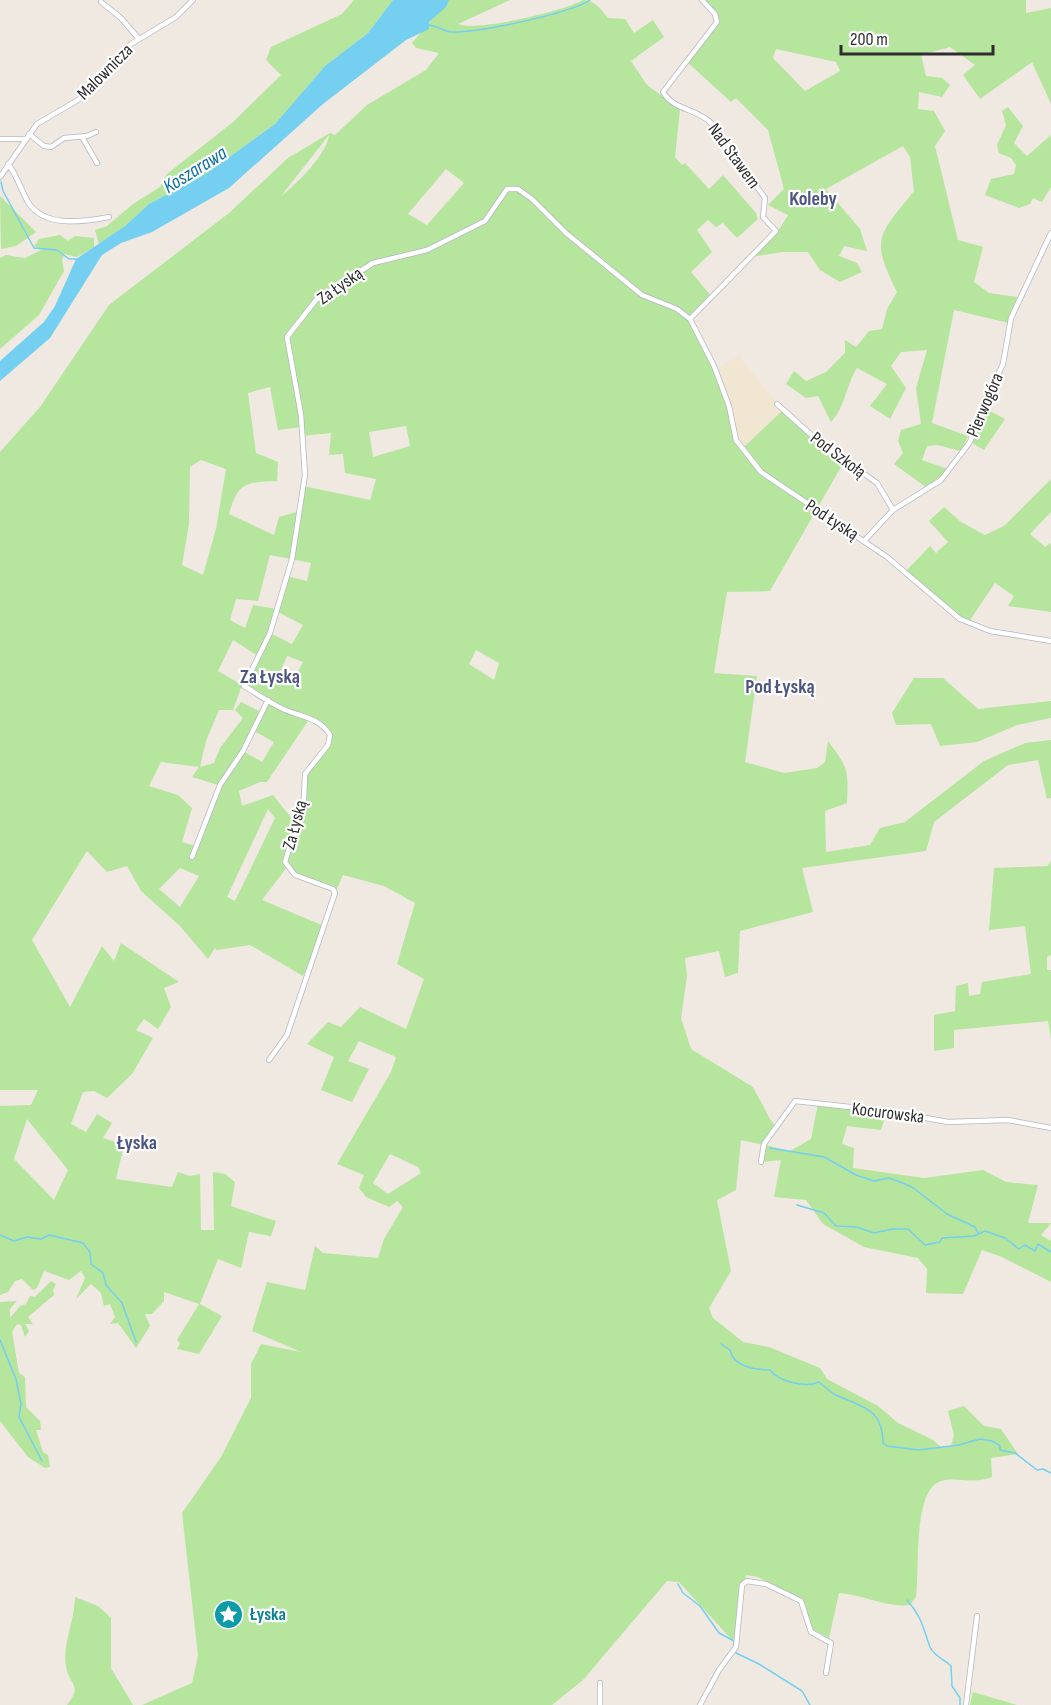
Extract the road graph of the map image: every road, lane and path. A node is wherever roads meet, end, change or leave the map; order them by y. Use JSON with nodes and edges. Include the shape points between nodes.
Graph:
{"nodes":[{"id":1,"x":193,"y":0,"type":"edge"},
{"id":2,"x":702,"y":0,"type":"edge"},
{"id":3,"x":101,"y":2,"type":"dead end"},
{"id":4,"x":139,"y":39,"type":"junction"},
{"id":5,"x":96,"y":132,"type":"dead end"},
{"id":6,"x":27,"y":136,"type":"junction"},
{"id":7,"x":82,"y":137,"type":"junction"},
{"id":8,"x":0,"y":139,"type":"edge"},
{"id":9,"x":97,"y":163,"type":"dead end"},
{"id":10,"x":8,"y":164,"type":"junction"},
{"id":11,"x":0,"y":177,"type":"edge"},
{"id":12,"x":109,"y":217,"type":"dead end"},
{"id":13,"x":1051,"y":233,"type":"edge"},
{"id":14,"x":690,"y":319,"type":"junction"},
{"id":15,"x":777,"y":404,"type":"dead end"},
{"id":16,"x":894,"y":510,"type":"junction"},
{"id":17,"x":864,"y":541,"type":"junction"},
{"id":18,"x":1051,"y":641,"type":"edge"},
{"id":19,"x":268,"y":700,"type":"junction"},
{"id":20,"x":192,"y":857,"type":"dead end"},
{"id":21,"x":269,"y":1060,"type":"dead end"},
{"id":22,"x":1051,"y":1128,"type":"edge"},
{"id":23,"x":761,"y":1162,"type":"dead end"},
{"id":24,"x":977,"y":1616,"type":"dead end"},
{"id":25,"x":825,"y":1673,"type":"dead end"},
{"id":26,"x":600,"y":1683,"type":"dead end"},
{"id":27,"x":600,"y":1705,"type":"edge"},
{"id":28,"x":700,"y":1705,"type":"edge"},
{"id":29,"x":966,"y":1705,"type":"edge"}],
"edges":[{"from":1,"to":4,"type":"street","name":"Malownicza","via":[[176,17]]},
{"from":2,"to":14,"type":"street","name":"Nad Stawem","via":[[717,22],[663,92],[711,123],[765,198],[763,217],[776,231]]},
{"from":3,"to":4,"type":"street"},
{"from":4,"to":6,"type":"street","name":"Malownicza","via":[[83,97],[37,124]]},
{"from":5,"to":7,"type":"street"},
{"from":6,"to":7,"type":"street","via":[[48,147],[64,138]]},
{"from":6,"to":8,"type":"street"},
{"from":6,"to":10,"type":"street","name":"Malownicza"},
{"from":7,"to":9,"type":"street"},
{"from":10,"to":11,"type":"street","name":"Malownicza"},
{"from":10,"to":12,"type":"street","via":[[40,215],[63,221]]},
{"from":13,"to":16,"type":"street","name":"Pierwogóra","via":[[1011,318],[1003,364],[970,442],[941,480]]},
{"from":14,"to":17,"type":"street","name":"Pod Łyską","via":[[714,366],[736,440],[748,456],[775,483]]},
{"from":14,"to":19,"type":"street","name":"Za Łyską","via":[[677,309],[642,295],[518,189],[507,189],[485,221],[427,250],[373,263],[316,300],[287,337],[301,415],[305,475],[292,559],[270,633],[244,686]]},
{"from":15,"to":16,"type":"street","name":"Pod Szkołą","via":[[818,441],[877,483]]},
{"from":16,"to":17,"type":"street","name":"Pierwogóra"},
{"from":17,"to":18,"type":"street","name":"Pod Łyską","via":[[968,623],[990,631]]},
{"from":19,"to":20,"type":"street","via":[[243,751],[220,785]]},
{"from":19,"to":21,"type":"street","name":"Za Łyską","via":[[307,716],[330,735],[328,745],[305,774],[304,799],[285,862],[295,875],[336,893],[287,1035]]},
{"from":22,"to":23,"type":"street","name":"Kocurowska","via":[[1008,1120],[948,1122],[795,1101],[764,1144]]},
{"from":24,"to":29,"type":"street"},
{"from":25,"to":28,"type":"street","via":[[831,1642],[811,1632],[801,1602],[766,1584],[747,1581],[742,1585],[736,1647]]},
{"from":26,"to":27,"type":"street"}]}
